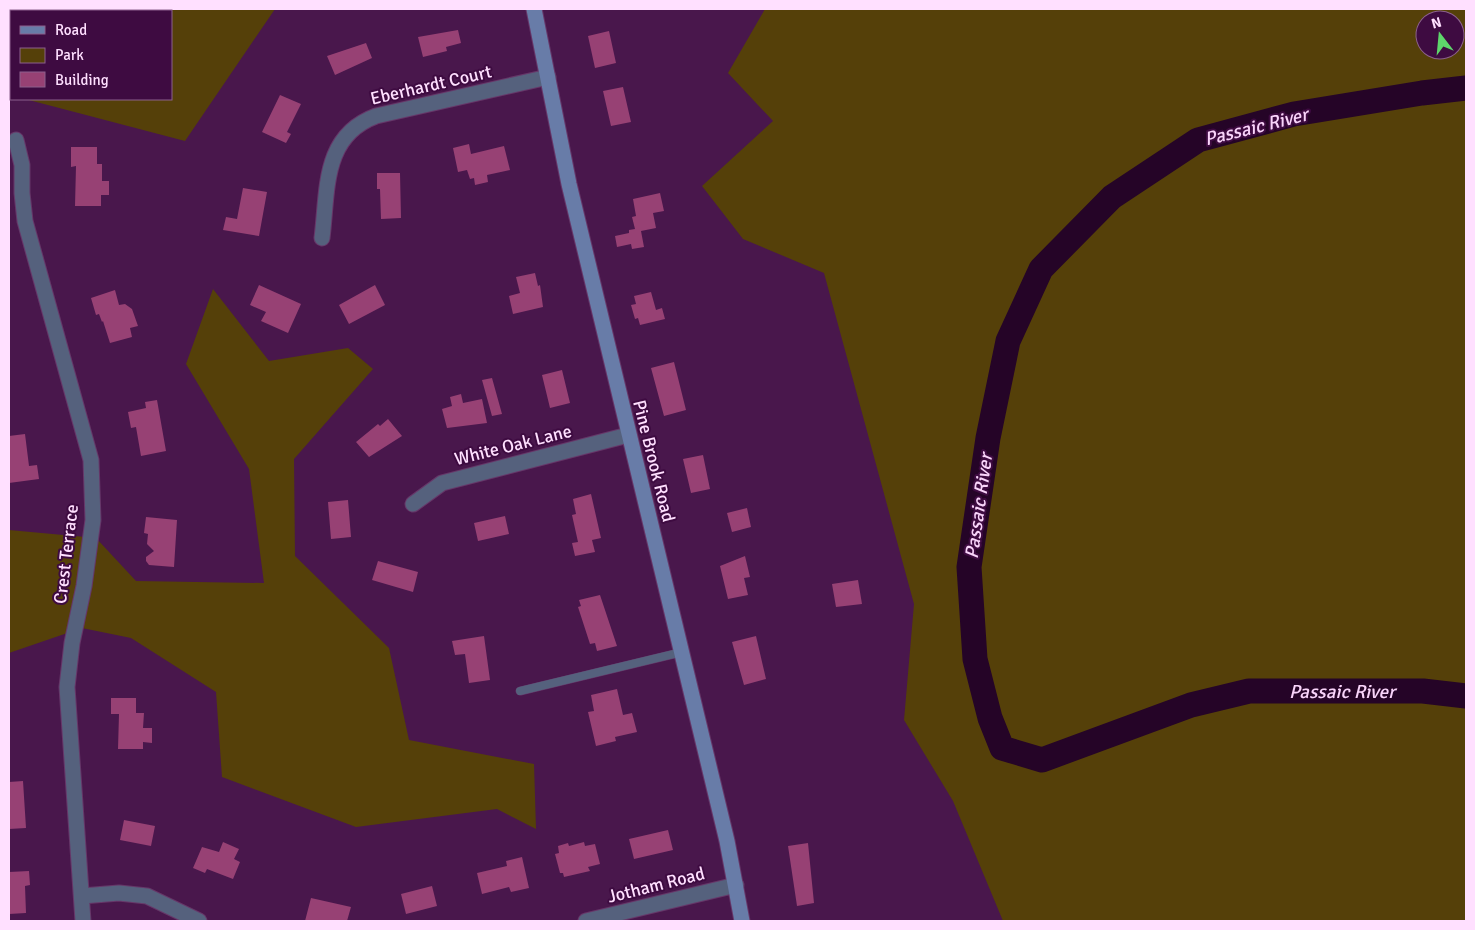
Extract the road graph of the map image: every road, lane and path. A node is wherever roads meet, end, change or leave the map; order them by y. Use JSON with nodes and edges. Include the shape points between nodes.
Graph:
{"nodes":[{"id":1,"x":534,"y":9,"type":"edge"},
{"id":2,"x":548,"y":77,"type":"junction"},
{"id":3,"x":16,"y":140,"type":"dead end"},
{"id":4,"x":322,"y":238,"type":"dead end"},
{"id":5,"x":628,"y":435,"type":"junction"},
{"id":6,"x":413,"y":504,"type":"dead end"},
{"id":7,"x":682,"y":652,"type":"junction"},
{"id":8,"x":520,"y":691,"type":"dead end"},
{"id":9,"x":736,"y":884,"type":"junction"},
{"id":10,"x":82,"y":896,"type":"junction"},
{"id":11,"x":83,"y":921,"type":"edge"},
{"id":12,"x":199,"y":921,"type":"edge"},
{"id":13,"x":586,"y":921,"type":"edge"},
{"id":14,"x":742,"y":921,"type":"edge"}],
"edges":[{"from":1,"to":2,"type":"street","name":"Pine Brook Road"},
{"from":2,"to":4,"type":"street","name":"Eberhardt Court","via":[[376,116],[359,123],[339,143],[332,160]]},
{"from":2,"to":5,"type":"street","name":"Pine Brook Road","via":[[569,184]]},
{"from":3,"to":10,"type":"street","name":"Crest Terrace","via":[[22,165],[25,221],[91,460],[92,528],[67,687]]},
{"from":5,"to":6,"type":"street","name":"White Oak Lane","via":[[442,483]]},
{"from":5,"to":7,"type":"street","name":"Pine Brook Road"},
{"from":7,"to":8,"type":"lane"},
{"from":7,"to":9,"type":"street","name":"Pine Brook Road"},
{"from":9,"to":13,"type":"street","name":"Jotham Road"},
{"from":9,"to":14,"type":"street","name":"Pine Brook Road"},
{"from":10,"to":11,"type":"street","name":"Crest Terrace"},
{"from":10,"to":12,"type":"street","via":[[119,893],[147,896]]}]}
